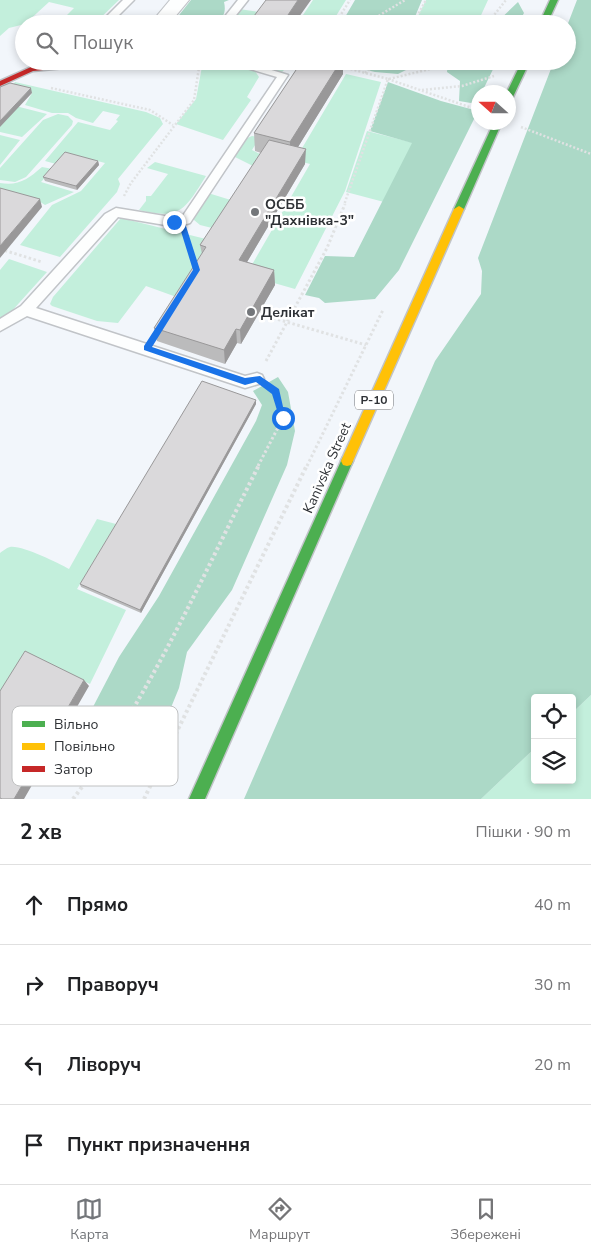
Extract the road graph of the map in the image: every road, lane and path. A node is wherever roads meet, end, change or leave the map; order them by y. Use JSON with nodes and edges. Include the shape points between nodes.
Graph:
{"nodes":[{"id":1,"x":129,"y":0,"type":"edge"},
{"id":2,"x":180,"y":0,"type":"edge"},
{"id":3,"x":243,"y":0,"type":"edge"},
{"id":4,"x":350,"y":0,"type":"edge"},
{"id":5,"x":405,"y":0,"type":"edge"},
{"id":6,"x":426,"y":0,"type":"edge"},
{"id":7,"x":506,"y":0,"type":"edge"},
{"id":8,"x":554,"y":0,"type":"edge"},
{"id":9,"x":113,"y":15,"type":"edge"},
{"id":10,"x":167,"y":15,"type":"edge"},
{"id":11,"x":231,"y":15,"type":"edge"},
{"id":12,"x":341,"y":15,"type":"edge"},
{"id":13,"x":380,"y":15,"type":"edge"},
{"id":14,"x":418,"y":15,"type":"edge"},
{"id":15,"x":494,"y":15,"type":"edge"},
{"id":16,"x":547,"y":15,"type":"edge"},
{"id":17,"x":26,"y":70,"type":"edge"},
{"id":18,"x":199,"y":70,"type":"edge"},
{"id":19,"x":263,"y":70,"type":"edge"},
{"id":20,"x":352,"y":70,"type":"edge"},
{"id":21,"x":368,"y":70,"type":"edge"},
{"id":22,"x":426,"y":70,"type":"edge"},
{"id":23,"x":522,"y":70,"type":"edge"},
{"id":24,"x":364,"y":73,"type":"junction"},
{"id":25,"x":498,"y":75,"type":"dead end"},
{"id":26,"x":388,"y":79,"type":"junction"},
{"id":27,"x":0,"y":84,"type":"edge"},
{"id":28,"x":515,"y":85,"type":"edge"},
{"id":29,"x":44,"y":87,"type":"dead end"},
{"id":30,"x":419,"y":91,"type":"junction"},
{"id":31,"x":471,"y":108,"type":"edge"},
{"id":32,"x":173,"y":125,"type":"junction"},
{"id":33,"x":516,"y":126,"type":"dead end"},
{"id":34,"x":494,"y":130,"type":"edge"},
{"id":35,"x":591,"y":154,"type":"edge"},
{"id":36,"x":116,"y":212,"type":"junction"},
{"id":37,"x":182,"y":223,"type":"junction"},
{"id":38,"x":0,"y":248,"type":"edge"},
{"id":39,"x":38,"y":261,"type":"dead end"},
{"id":40,"x":197,"y":270,"type":"edge"},
{"id":41,"x":388,"y":301,"type":"dead end"},
{"id":42,"x":26,"y":310,"type":"junction"},
{"id":43,"x":260,"y":311,"type":"edge"},
{"id":44,"x":286,"y":322,"type":"junction"},
{"id":45,"x":0,"y":326,"type":"edge"},
{"id":46,"x":366,"y":345,"type":"junction"},
{"id":47,"x":257,"y":379,"type":"junction"},
{"id":48,"x":133,"y":706,"type":"edge"},
{"id":49,"x":178,"y":729,"type":"edge"},
{"id":50,"x":85,"y":786,"type":"edge"},
{"id":51,"x":150,"y":786,"type":"edge"},
{"id":52,"x":75,"y":799,"type":"edge"},
{"id":53,"x":144,"y":799,"type":"edge"},
{"id":54,"x":197,"y":799,"type":"edge"}],
"edges":[{"from":1,"to":9,"type":"lane"},
{"from":2,"to":10,"type":"street"},
{"from":3,"to":11,"type":"lane"},
{"from":4,"to":12,"type":"path"},
{"from":5,"to":13,"type":"path"},
{"from":6,"to":14,"type":"path"},
{"from":7,"to":15,"type":"path"},
{"from":8,"to":16,"type":"main road"},
{"from":17,"to":27,"type":"main road"},
{"from":18,"to":32,"type":"path","via":[[194,100]]},
{"from":19,"to":37,"type":"lane","via":[[283,75]]},
{"from":20,"to":24,"type":"path"},
{"from":21,"to":24,"type":"path"},
{"from":22,"to":26,"type":"path"},
{"from":23,"to":28,"type":"main road"},
{"from":24,"to":26,"type":"path"},
{"from":25,"to":30,"type":"path","via":[[462,86]]},
{"from":26,"to":30,"type":"path"},
{"from":26,"to":44,"type":"path","via":[[327,248]]},
{"from":29,"to":32,"type":"path","via":[[150,110]]},
{"from":30,"to":31,"type":"path"},
{"from":32,"to":36,"type":"path","via":[[131,183]]},
{"from":33,"to":35,"type":"path"},
{"from":34,"to":54,"type":"main road","name":"Kanivska Street","number":"Р-10"},
{"from":36,"to":37,"type":"lane"},
{"from":36,"to":42,"type":"lane"},
{"from":37,"to":40,"type":"path"},
{"from":38,"to":39,"type":"path"},
{"from":41,"to":46,"type":"path"},
{"from":42,"to":45,"type":"lane"},
{"from":42,"to":47,"type":"lane","via":[[245,382]]},
{"from":43,"to":44,"type":"path"},
{"from":44,"to":46,"type":"path"},
{"from":44,"to":47,"type":"path"},
{"from":46,"to":49,"type":"path"},
{"from":47,"to":48,"type":"path","via":[[276,392],[283,418],[187,608]]},
{"from":50,"to":52,"type":"path"},
{"from":51,"to":53,"type":"path"}]}
